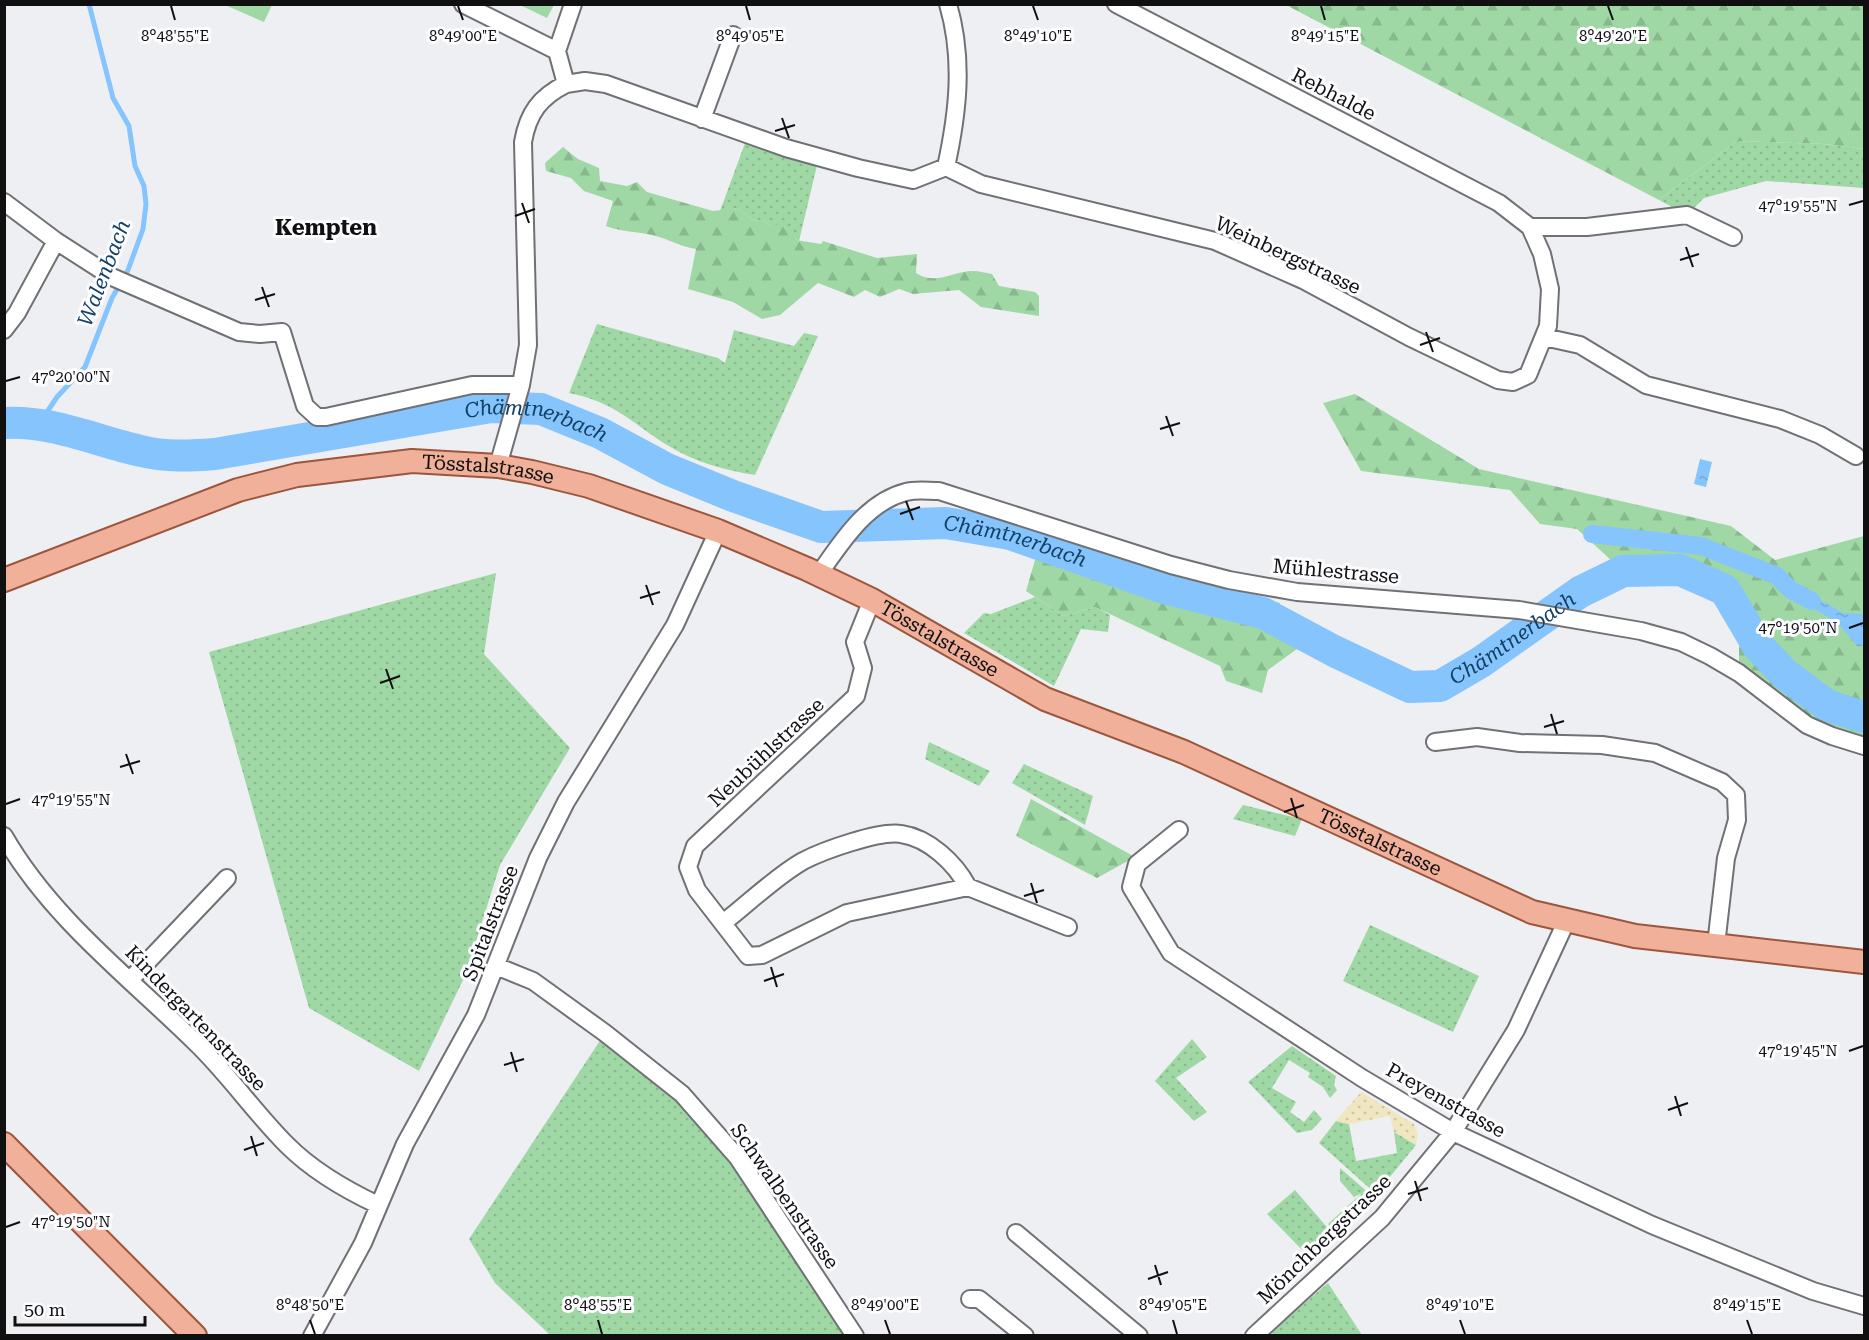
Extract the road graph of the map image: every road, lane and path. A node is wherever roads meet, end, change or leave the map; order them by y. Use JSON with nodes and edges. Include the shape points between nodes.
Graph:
{"nodes":[{"id":1,"x":464,"y":4,"type":"edge"},
{"id":2,"x":573,"y":4,"type":"edge"},
{"id":3,"x":948,"y":4,"type":"edge"},
{"id":4,"x":1116,"y":4,"type":"edge"},
{"id":5,"x":733,"y":35,"type":"dead end"},
{"id":6,"x":557,"y":51,"type":"junction"},
{"id":7,"x":566,"y":84,"type":"junction"},
{"id":8,"x":702,"y":119,"type":"junction"},
{"id":9,"x":946,"y":167,"type":"junction"},
{"id":10,"x":4,"y":202,"type":"edge"},
{"id":11,"x":1530,"y":227,"type":"junction"},
{"id":12,"x":1733,"y":237,"type":"dead end"},
{"id":13,"x":56,"y":241,"type":"junction"},
{"id":14,"x":4,"y":330,"type":"edge"},
{"id":15,"x":1544,"y":337,"type":"junction"},
{"id":16,"x":520,"y":388,"type":"junction"},
{"id":17,"x":1856,"y":456,"type":"dead end"},
{"id":18,"x":498,"y":466,"type":"junction"},
{"id":19,"x":718,"y":531,"type":"junction"},
{"id":20,"x":819,"y":574,"type":"junction"},
{"id":21,"x":4,"y":580,"type":"edge"},
{"id":22,"x":872,"y":600,"type":"junction"},
{"id":23,"x":1435,"y":742,"type":"dead end"},
{"id":24,"x":1864,"y":746,"type":"edge"},
{"id":25,"x":1179,"y":830,"type":"dead end"},
{"id":26,"x":4,"y":836,"type":"edge"},
{"id":27,"x":227,"y":878,"type":"dead end"},
{"id":28,"x":968,"y":887,"type":"junction"},
{"id":29,"x":1566,"y":922,"type":"junction"},
{"id":30,"x":723,"y":923,"type":"junction"},
{"id":31,"x":1068,"y":927,"type":"dead end"},
{"id":32,"x":1716,"y":945,"type":"junction"},
{"id":33,"x":1864,"y":962,"type":"edge"},
{"id":34,"x":496,"y":966,"type":"junction"},
{"id":35,"x":130,"y":980,"type":"junction"},
{"id":36,"x":1453,"y":1132,"type":"junction"},
{"id":37,"x":4,"y":1144,"type":"edge"},
{"id":38,"x":378,"y":1205,"type":"junction"},
{"id":39,"x":1016,"y":1233,"type":"dead end"},
{"id":40,"x":970,"y":1299,"type":"dead end"},
{"id":41,"x":1864,"y":1306,"type":"edge"},
{"id":42,"x":1133,"y":1334,"type":"edge"},
{"id":43,"x":195,"y":1335,"type":"edge"},
{"id":44,"x":312,"y":1335,"type":"edge"},
{"id":45,"x":855,"y":1335,"type":"edge"},
{"id":46,"x":1024,"y":1335,"type":"edge"},
{"id":47,"x":1254,"y":1335,"type":"edge"}],
"edges":[{"from":1,"to":6,"type":"street"},
{"from":2,"to":6,"type":"street"},
{"from":3,"to":9,"type":"street","via":[[958,65],[958,97]]},
{"from":4,"to":11,"type":"street","name":"Rebhalde","via":[[1499,203]]},
{"from":5,"to":8,"type":"street"},
{"from":6,"to":7,"type":"street"},
{"from":7,"to":8,"type":"street","via":[[606,84]]},
{"from":7,"to":16,"type":"street","via":[[546,94],[537,104],[522,142],[528,345]]},
{"from":8,"to":9,"type":"street","via":[[786,148],[913,180]]},
{"from":9,"to":15,"type":"street","name":"Weinbergstrasse","via":[[981,184],[1215,241],[1303,280],[1409,338],[1498,380],[1513,382],[1528,375]]},
{"from":10,"to":13,"type":"street"},
{"from":11,"to":12,"type":"street","via":[[1598,226],[1687,215]]},
{"from":11,"to":15,"type":"street","name":"Weinbergstrasse","via":[[1542,254],[1550,289],[1551,308]]},
{"from":13,"to":14,"type":"street"},
{"from":13,"to":16,"type":"street","via":[[112,277],[239,332],[282,332],[305,406],[317,417],[425,398],[472,385]]},
{"from":15,"to":17,"type":"street","via":[[1580,345],[1646,385],[1780,419]]},
{"from":16,"to":18,"type":"street"},
{"from":18,"to":19,"type":"main road","name":"Tösstalstrasse","via":[[589,486]]},
{"from":18,"to":21,"type":"main road","name":"Tösstalstrasse","via":[[387,462],[297,475],[238,490]]},
{"from":19,"to":20,"type":"main road","name":"Tösstalstrasse"},
{"from":19,"to":34,"type":"street","name":"Spitalstrasse","via":[[675,625],[572,792],[538,858]]},
{"from":20,"to":22,"type":"main road","name":"Tösstalstrasse"},
{"from":20,"to":24,"type":"street","name":"Mühlestrasse","via":[[842,541],[874,507],[908,491],[939,491],[1229,580],[1297,592],[1489,606],[1641,631],[1681,642],[1726,665],[1807,725]]},
{"from":22,"to":29,"type":"main road","name":"Tösstalstrasse","via":[[1046,699],[1184,752],[1521,907]]},
{"from":22,"to":30,"type":"street","name":"Neubühlstrasse","via":[[855,642],[863,668],[856,696],[695,846],[688,867],[697,890]]},
{"from":23,"to":32,"type":"street","via":[[1477,737],[1520,743],[1602,745],[1655,753],[1722,782],[1736,795],[1737,820],[1726,858]]},
{"from":25,"to":36,"type":"street","name":"Preyenstrasse","via":[[1137,864],[1131,887],[1171,953],[1362,1078]]},
{"from":26,"to":35,"type":"street","name":"Kindergartenstrasse","via":[[56,908]]},
{"from":27,"to":35,"type":"street"},
{"from":28,"to":30,"type":"street","name":"Neubühlstrasse","via":[[847,913],[762,955],[748,956]]},
{"from":28,"to":30,"type":"street","via":[[945,857],[918,841],[900,834],[877,836],[825,850],[801,862]]},
{"from":28,"to":31,"type":"street"},
{"from":29,"to":32,"type":"main road","name":"Tösstalstrasse","via":[[1635,936]]},
{"from":29,"to":36,"type":"street","name":"Mönchbergstrasse","via":[[1516,1030]]},
{"from":32,"to":33,"type":"main road","name":"Tösstalstrasse"},
{"from":34,"to":38,"type":"street","name":"Spitalstrasse","via":[[476,1015],[405,1144]]},
{"from":34,"to":45,"type":"street","name":"Schwalbenstrasse","via":[[533,981],[682,1095],[738,1158]]},
{"from":35,"to":38,"type":"street","name":"Kindergartenstrasse","via":[[211,1057],[299,1156]]},
{"from":36,"to":41,"type":"street","name":"Preyenstrasse","via":[[1653,1225],[1814,1291]]},
{"from":36,"to":47,"type":"street","name":"Mönchbergstrasse","via":[[1382,1218]]},
{"from":37,"to":43,"type":"main road"},
{"from":38,"to":44,"type":"street","name":"Spitalstrasse","via":[[363,1243]]},
{"from":39,"to":42,"type":"street"},
{"from":40,"to":46,"type":"street","via":[[979,1299]]}]}
